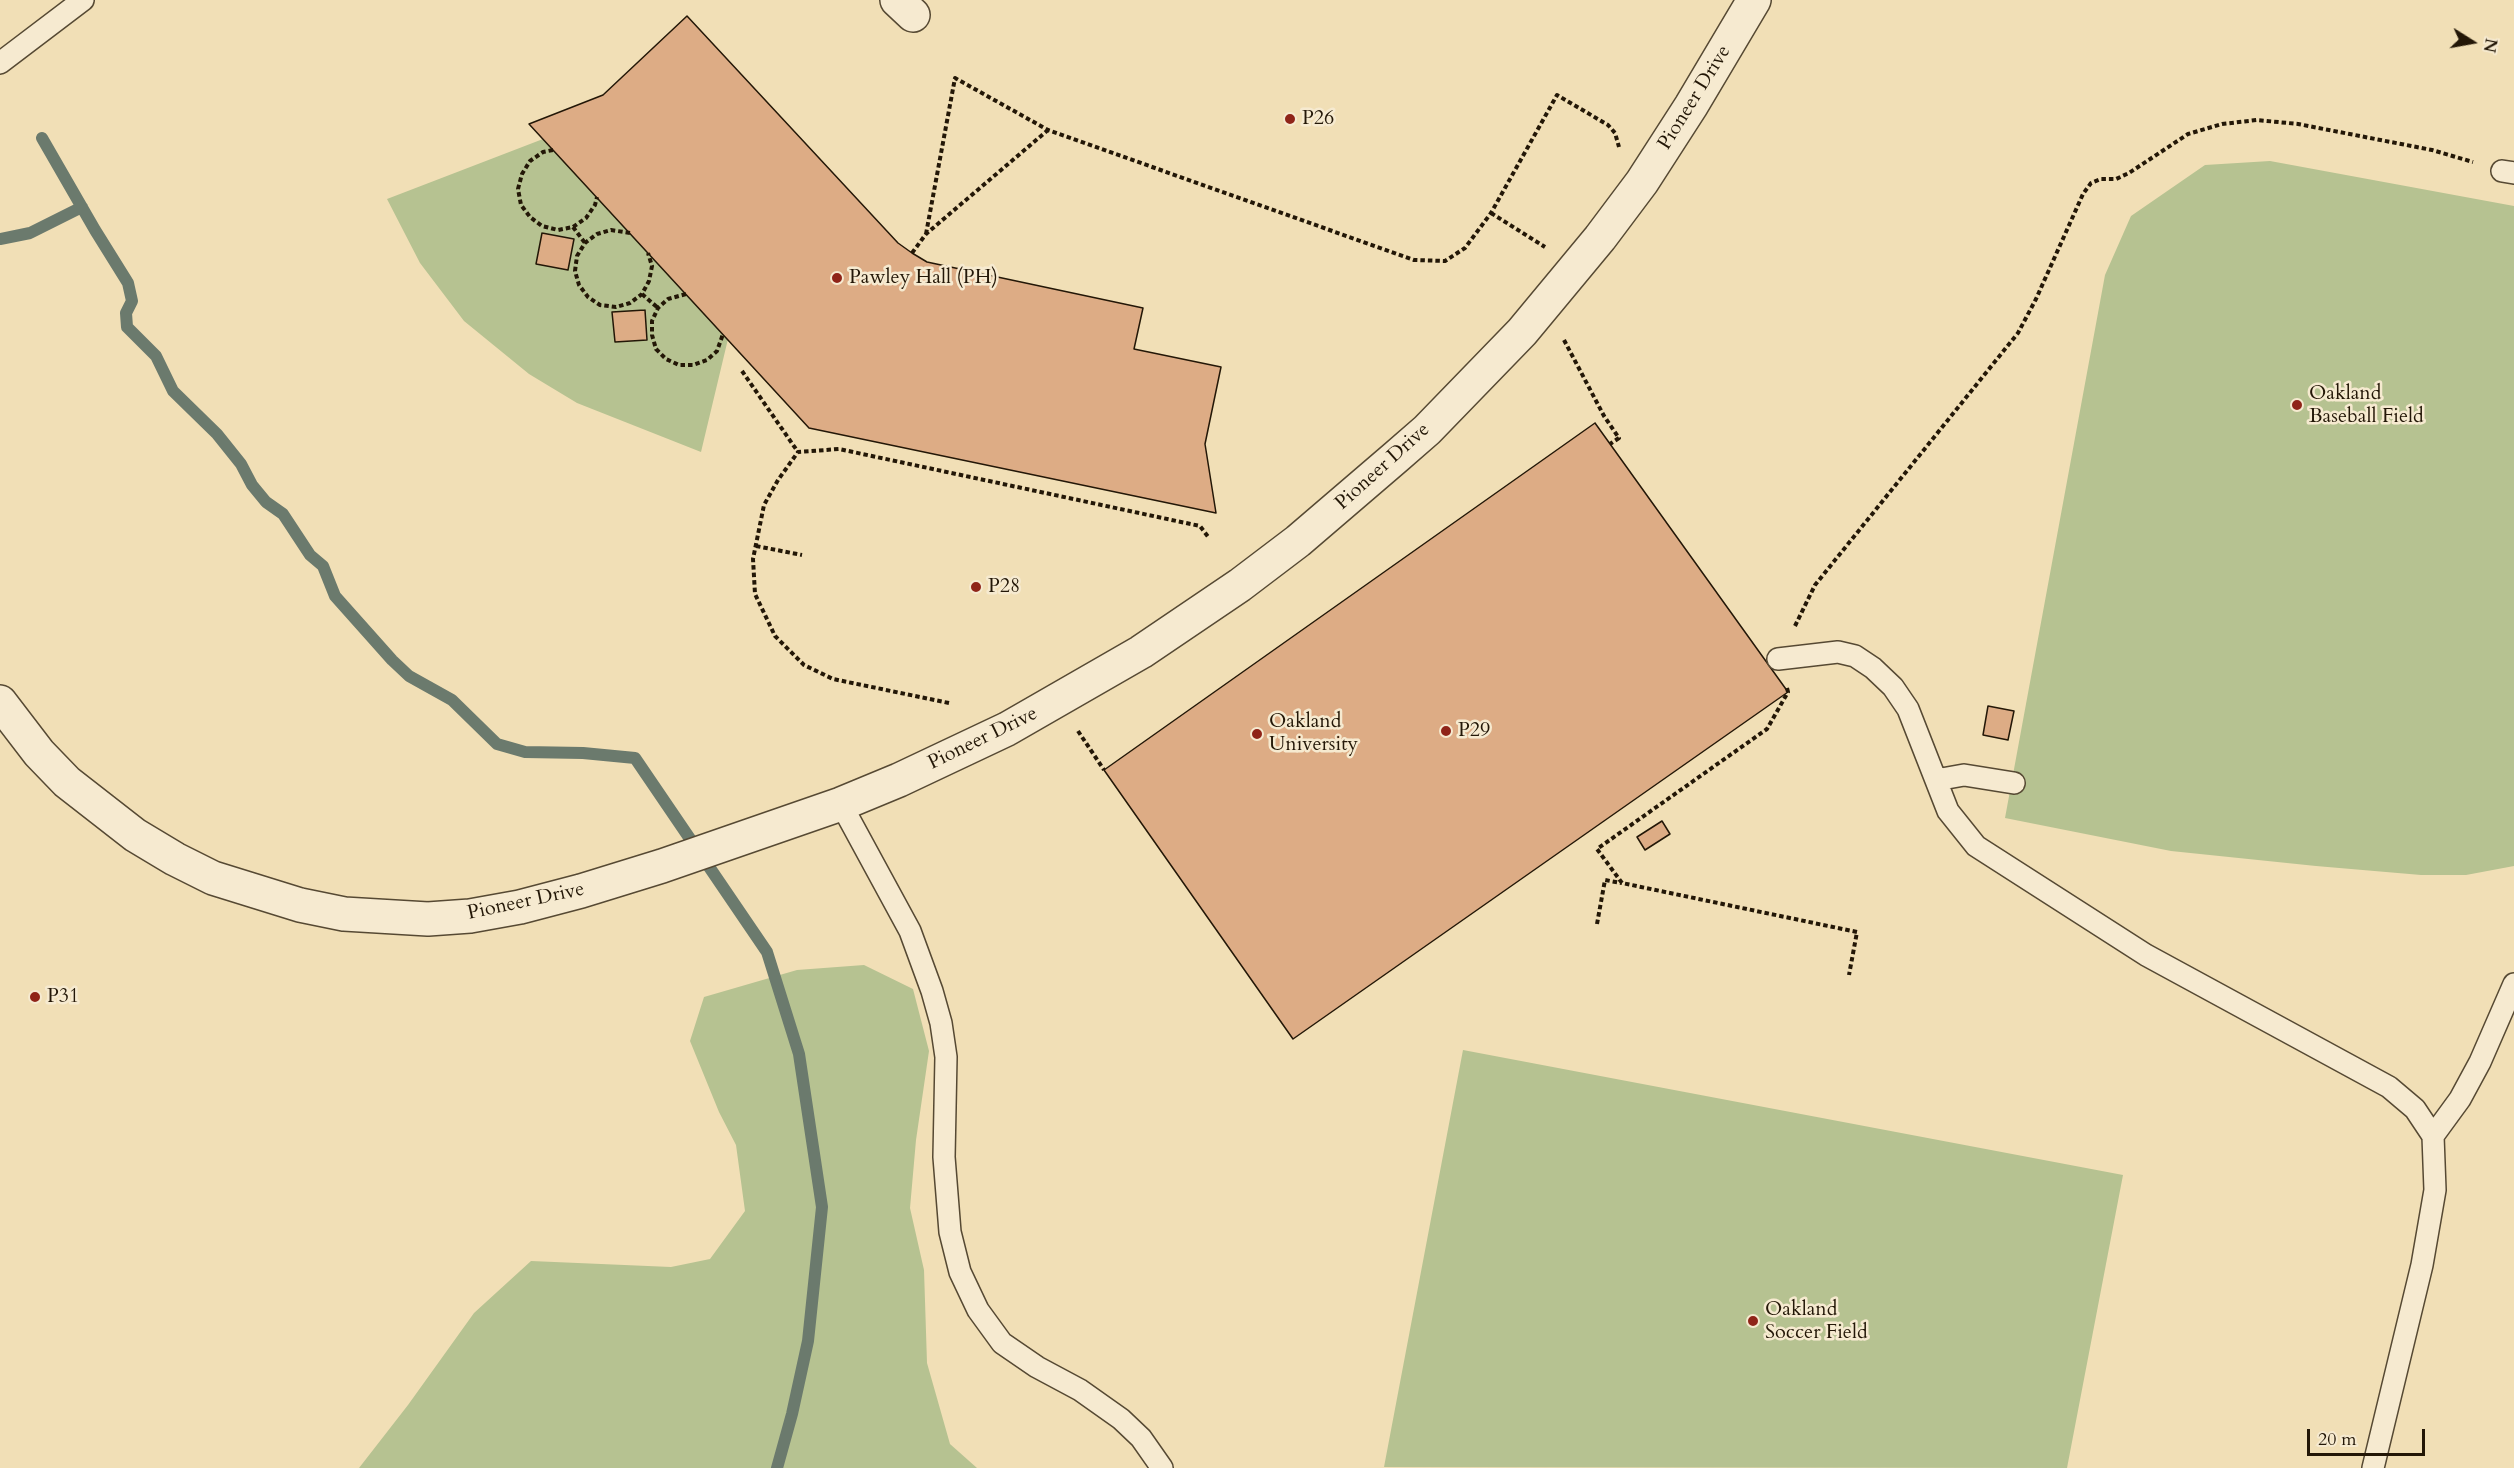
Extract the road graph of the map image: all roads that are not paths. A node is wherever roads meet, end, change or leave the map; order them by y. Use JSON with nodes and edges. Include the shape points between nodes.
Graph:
{"nodes":[{"id":1,"x":82,"y":0,"type":"edge"},
{"id":2,"x":1754,"y":0,"type":"edge"},
{"id":3,"x":0,"y":63,"type":"edge"},
{"id":4,"x":1778,"y":659,"type":"road end"},
{"id":5,"x":0,"y":702,"type":"edge"},
{"id":6,"x":1936,"y":780,"type":"junction"},
{"id":7,"x":2014,"y":783,"type":"dead end"},
{"id":8,"x":841,"y":804,"type":"junction"},
{"id":9,"x":2514,"y":984,"type":"edge"},
{"id":10,"x":2433,"y":1136,"type":"junction"},
{"id":11,"x":1162,"y":1468,"type":"edge"},
{"id":12,"x":2373,"y":1468,"type":"edge"}],
"edges":[{"from":1,"to":3,"type":"lane"},
{"from":2,"to":8,"type":"street","name":"Pioneer Drive","via":[[1642,182],[1600,238],[1522,332],[1396,457],[1298,541],[1141,652],[1008,729]]},
{"from":4,"to":6,"type":"lane","via":[[1838,652],[1855,656],[1873,668],[1908,709]]},
{"from":5,"to":8,"type":"street","name":"Pioneer Drive","via":[[67,782],[135,835],[213,878],[344,914],[428,919],[520,907],[662,866]]},
{"from":6,"to":7,"type":"lane","via":[[1964,775]]},
{"from":6,"to":10,"type":"lane","via":[[1948,812],[1976,846],[2145,955],[2389,1087],[2415,1109]]},
{"from":8,"to":11,"type":"lane","via":[[910,931],[941,1023],[946,1057],[944,1157],[950,1232],[960,1272],[978,1310],[1002,1343],[1121,1419],[1141,1438]]},
{"from":9,"to":10,"type":"lane","via":[[2480,1062]]},
{"from":10,"to":12,"type":"lane","via":[[2435,1190],[2422,1265]]}]}
